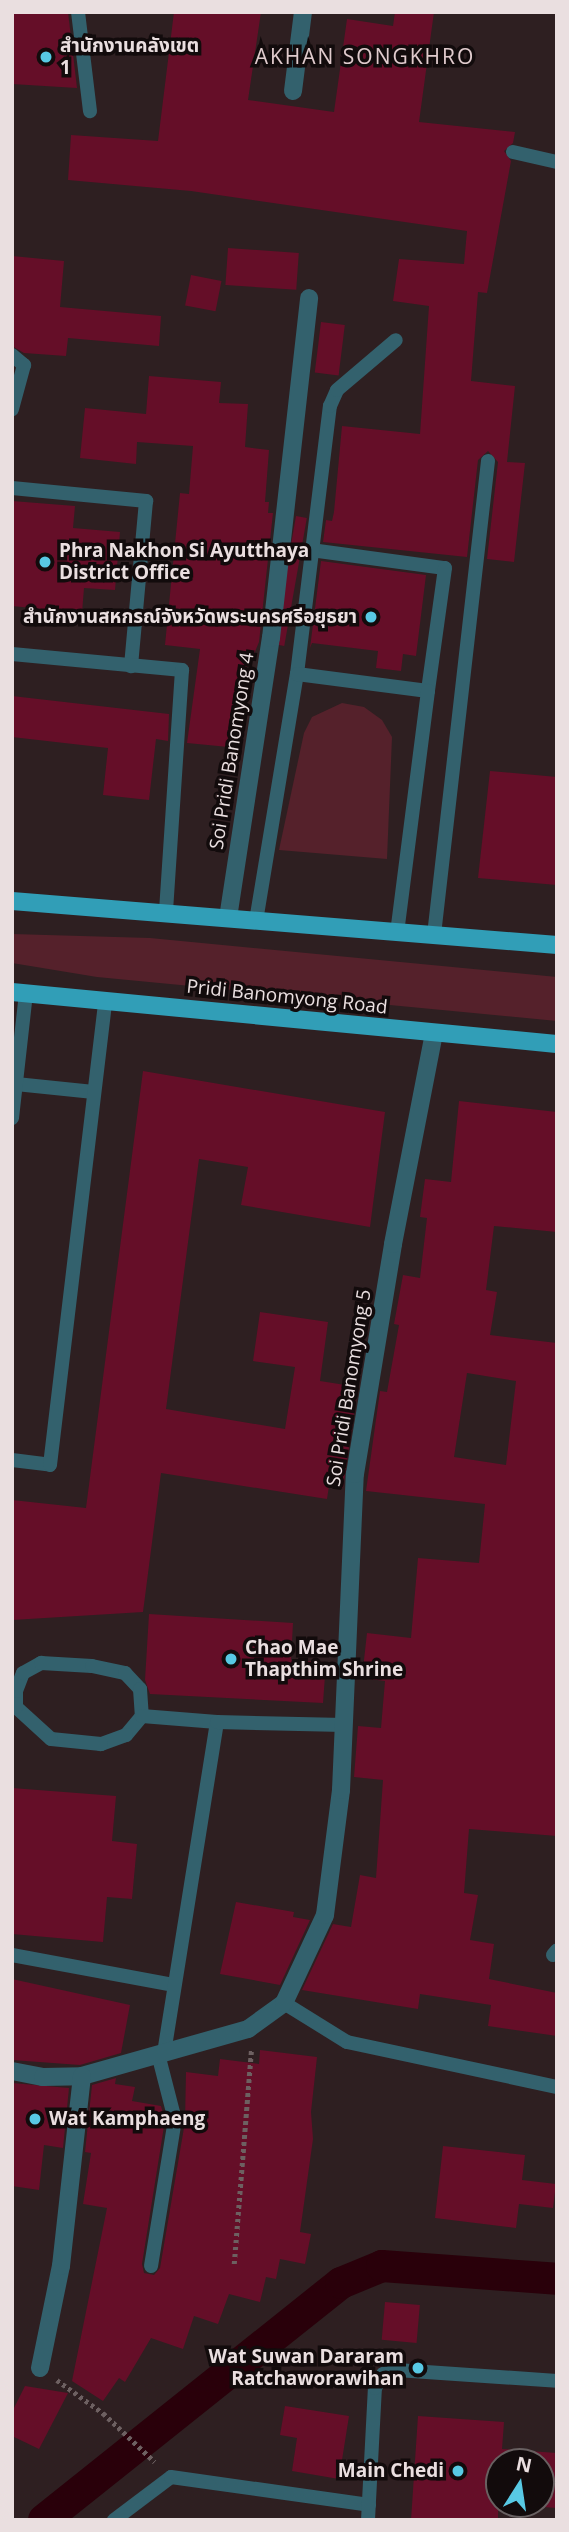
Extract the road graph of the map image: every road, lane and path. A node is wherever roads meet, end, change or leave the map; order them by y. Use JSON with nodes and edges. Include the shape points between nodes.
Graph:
{"nodes":[{"id":1,"x":78,"y":12,"type":"edge"},
{"id":2,"x":303,"y":12,"type":"edge"},
{"id":3,"x":293,"y":91,"type":"dead end"},
{"id":4,"x":90,"y":111,"type":"dead end"},
{"id":5,"x":513,"y":152,"type":"dead end"},
{"id":6,"x":557,"y":162,"type":"edge"},
{"id":7,"x":309,"y":298,"type":"dead end"},
{"id":8,"x":396,"y":340,"type":"dead end"},
{"id":9,"x":12,"y":355,"type":"edge"},
{"id":10,"x":12,"y":409,"type":"edge"},
{"id":11,"x":488,"y":461,"type":"dead end"},
{"id":12,"x":12,"y":488,"type":"edge"},
{"id":13,"x":311,"y":550,"type":"junction"},
{"id":14,"x":12,"y":654,"type":"edge"},
{"id":15,"x":131,"y":666,"type":"junction"},
{"id":16,"x":297,"y":674,"type":"junction"},
{"id":17,"x":428,"y":691,"type":"junction"},
{"id":18,"x":12,"y":901,"type":"edge"},
{"id":19,"x":166,"y":913,"type":"junction"},
{"id":20,"x":228,"y":918,"type":"junction"},
{"id":21,"x":256,"y":921,"type":"junction"},
{"id":22,"x":397,"y":932,"type":"junction"},
{"id":23,"x":434,"y":935,"type":"junction"},
{"id":24,"x":557,"y":946,"type":"edge"},
{"id":25,"x":19,"y":993,"type":"edge"},
{"id":26,"x":105,"y":1001,"type":"junction"},
{"id":27,"x":435,"y":1033,"type":"junction"},
{"id":28,"x":557,"y":1045,"type":"edge"},
{"id":29,"x":16,"y":1084,"type":"junction"},
{"id":30,"x":94,"y":1092,"type":"junction"},
{"id":31,"x":12,"y":1118,"type":"edge"},
{"id":32,"x":12,"y":1460,"type":"edge"},
{"id":33,"x":142,"y":1716,"type":"junction"},
{"id":34,"x":217,"y":1723,"type":"junction"},
{"id":35,"x":344,"y":1725,"type":"junction"},
{"id":36,"x":12,"y":1955,"type":"edge"},
{"id":37,"x":174,"y":1985,"type":"junction"},
{"id":38,"x":284,"y":2003,"type":"junction"},
{"id":39,"x":248,"y":2029,"type":"junction"},
{"id":40,"x":161,"y":2054,"type":"junction"},
{"id":41,"x":12,"y":2071,"type":"edge"},
{"id":42,"x":82,"y":2076,"type":"junction"},
{"id":43,"x":557,"y":2087,"type":"edge"},
{"id":44,"x":234,"y":2263,"type":"dead end"},
{"id":45,"x":151,"y":2266,"type":"dead end"},
{"id":46,"x":40,"y":2368,"type":"joint"},
{"id":47,"x":557,"y":2381,"type":"edge"},
{"id":48,"x":156,"y":2463,"type":"dead end"},
{"id":49,"x":369,"y":2513,"type":"edge"},
{"id":50,"x":114,"y":2520,"type":"edge"}],
"edges":[{"from":1,"to":4,"type":"lane"},
{"from":2,"to":3,"type":"street"},
{"from":5,"to":6,"type":"lane"},
{"from":7,"to":20,"type":"street","name":"Soi Pridi Banomyong 4","via":[[271,638]]},
{"from":8,"to":13,"type":"lane","via":[[333,398]]},
{"from":9,"to":10,"type":"lane","via":[[24,365]]},
{"from":11,"to":23,"type":"lane"},
{"from":12,"to":15,"type":"lane","via":[[146,501]]},
{"from":13,"to":16,"type":"lane"},
{"from":13,"to":17,"type":"lane","via":[[445,568]]},
{"from":14,"to":15,"type":"lane"},
{"from":15,"to":19,"type":"lane","via":[[182,670]]},
{"from":16,"to":17,"type":"lane"},
{"from":16,"to":21,"type":"lane"},
{"from":17,"to":22,"type":"lane"},
{"from":18,"to":19,"type":"main road"},
{"from":19,"to":20,"type":"main road"},
{"from":20,"to":21,"type":"main road"},
{"from":21,"to":22,"type":"main road"},
{"from":22,"to":23,"type":"main road"},
{"from":23,"to":24,"type":"main road"},
{"from":25,"to":26,"type":"main road","name":"Pridi Banomyong Road"},
{"from":25,"to":29,"type":"lane"},
{"from":26,"to":27,"type":"main road","name":"Pridi Banomyong Road"},
{"from":26,"to":30,"type":"lane"},
{"from":27,"to":28,"type":"main road","name":"Pridi Banomyong Road"},
{"from":27,"to":35,"type":"street","name":"Soi Pridi Banomyong 5","via":[[393,1244],[355,1474]]},
{"from":29,"to":30,"type":"lane"},
{"from":29,"to":31,"type":"lane"},
{"from":30,"to":32,"type":"lane","via":[[50,1465]]},
{"from":33,"to":33,"type":"lane","via":[[140,1689],[125,1673],[92,1666],[41,1662],[23,1673],[16,1691],[16,1707],[51,1739],[101,1744],[126,1735]]},
{"from":33,"to":34,"type":"lane"},
{"from":34,"to":35,"type":"lane"},
{"from":34,"to":37,"type":"lane"},
{"from":35,"to":38,"type":"street","name":"Soi Pridi Banomyong 5","via":[[325,1915]]},
{"from":36,"to":37,"type":"lane"},
{"from":37,"to":40,"type":"lane"},
{"from":38,"to":39,"type":"street","name":"Soi Pridi Banomyong 5"},
{"from":38,"to":43,"type":"lane","via":[[347,2042]]},
{"from":39,"to":40,"type":"street","name":"Soi Pridi Banomyong 5"},
{"from":39,"to":44,"type":"path","via":[[252,2061]]},
{"from":40,"to":42,"type":"street","name":"Soi Pridi Banomyong 5"},
{"from":40,"to":45,"type":"lane","via":[[175,2120]]},
{"from":41,"to":42,"type":"street","name":"Soi Pridi Banomyong 5","via":[[43,2077]]},
{"from":42,"to":46,"type":"street","via":[[61,2266]]},
{"from":46,"to":48,"type":"path","via":[[103,2413]]},
{"from":47,"to":49,"type":"lane","via":[[397,2370],[383,2374],[375,2388]]},
{"from":49,"to":50,"type":"lane","via":[[171,2477]]}]}
